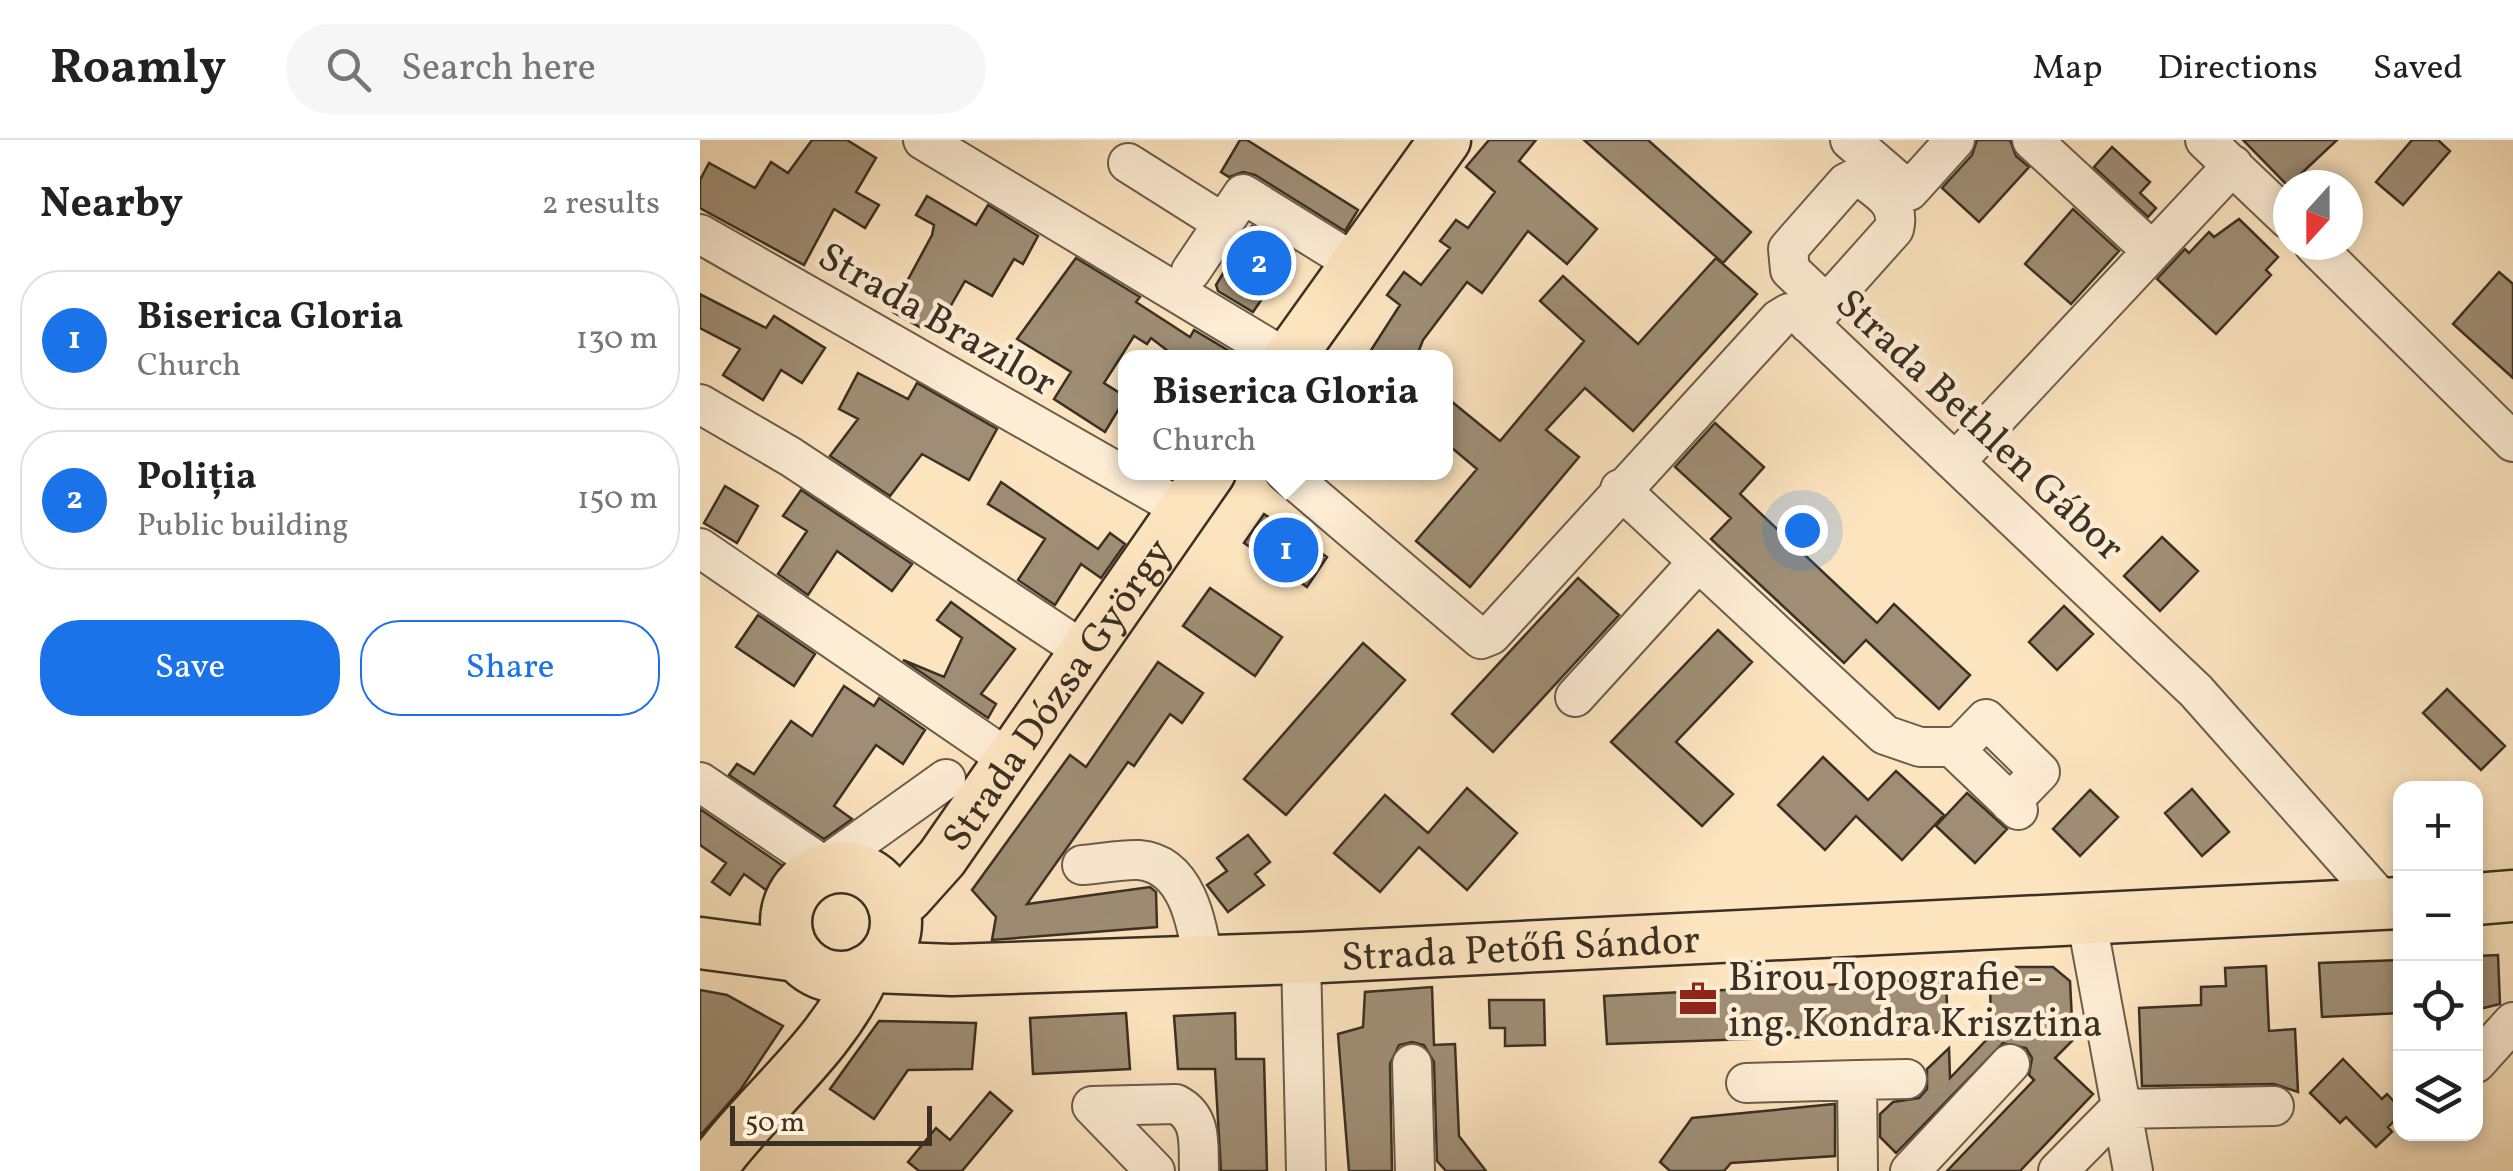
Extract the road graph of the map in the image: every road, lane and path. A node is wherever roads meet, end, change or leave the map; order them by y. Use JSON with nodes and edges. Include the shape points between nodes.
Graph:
{"nodes":[{"id":1,"x":924,"y":140,"type":"edge"},
{"id":2,"x":1445,"y":140,"type":"edge"},
{"id":3,"x":1850,"y":140,"type":"edge"},
{"id":4,"x":1955,"y":140,"type":"edge"},
{"id":5,"x":2032,"y":140,"type":"edge"},
{"id":6,"x":2219,"y":152,"type":"edge"},
{"id":7,"x":1128,"y":163,"type":"dead end"},
{"id":8,"x":2273,"y":205,"type":"edge"},
{"id":9,"x":1224,"y":223,"type":"junction"},
{"id":10,"x":700,"y":234,"type":"edge"},
{"id":11,"x":2151,"y":250,"type":"junction"},
{"id":12,"x":2329,"y":260,"type":"edge"},
{"id":13,"x":1356,"y":264,"type":"junction"},
{"id":14,"x":1191,"y":272,"type":"dead end"},
{"id":15,"x":1274,"y":350,"type":"edge"},
{"id":16,"x":1293,"y":350,"type":"edge"},
{"id":17,"x":700,"y":404,"type":"edge"},
{"id":18,"x":2513,"y":442,"type":"edge"},
{"id":19,"x":1118,"y":450,"type":"edge"},
{"id":20,"x":1957,"y":460,"type":"junction"},
{"id":21,"x":1294,"y":480,"type":"edge"},
{"id":22,"x":1620,"y":488,"type":"junction"},
{"id":23,"x":1197,"y":491,"type":"edge"},
{"id":24,"x":700,"y":548,"type":"edge"},
{"id":25,"x":1698,"y":562,"type":"junction"},
{"id":26,"x":1084,"y":652,"type":"junction"},
{"id":27,"x":1575,"y":696,"type":"dead end"},
{"id":28,"x":1008,"y":760,"type":"junction"},
{"id":29,"x":946,"y":778,"type":"dead end"},
{"id":30,"x":700,"y":782,"type":"edge"},
{"id":31,"x":2014,"y":807,"type":"dead end"},
{"id":32,"x":1082,"y":866,"type":"dead end"},
{"id":33,"x":2513,"y":896,"type":"edge"},
{"id":34,"x":2483,"y":898,"type":"edge"},
{"id":35,"x":2393,"y":904,"type":"edge"},
{"id":36,"x":835,"y":909,"type":"junction"},
{"id":37,"x":2086,"y":917,"type":"junction"},
{"id":38,"x":712,"y":944,"type":"edge"},
{"id":39,"x":1302,"y":958,"type":"junction"},
{"id":40,"x":1202,"y":960,"type":"junction"},
{"id":41,"x":941,"y":968,"type":"junction"},
{"id":42,"x":869,"y":969,"type":"junction"},
{"id":43,"x":2513,"y":1022,"type":"edge"},
{"id":44,"x":2483,"y":1055,"type":"edge"},
{"id":45,"x":1412,"y":1064,"type":"dead end"},
{"id":46,"x":2010,"y":1064,"type":"dead end"},
{"id":47,"x":1907,"y":1079,"type":"dead end"},
{"id":48,"x":787,"y":1080,"type":"junction"},
{"id":49,"x":1857,"y":1080,"type":"junction"},
{"id":50,"x":1746,"y":1083,"type":"dead end"},
{"id":51,"x":2274,"y":1106,"type":"dead end"},
{"id":52,"x":2120,"y":1109,"type":"junction"},
{"id":53,"x":709,"y":1171,"type":"edge"},
{"id":54,"x":1156,"y":1171,"type":"edge"},
{"id":55,"x":1199,"y":1171,"type":"edge"},
{"id":56,"x":1306,"y":1171,"type":"edge"},
{"id":57,"x":1415,"y":1171,"type":"edge"},
{"id":58,"x":1858,"y":1171,"type":"edge"},
{"id":59,"x":1910,"y":1171,"type":"edge"},
{"id":60,"x":2058,"y":1171,"type":"edge"},
{"id":61,"x":2133,"y":1171,"type":"edge"}],
"edges":[{"from":1,"to":15,"type":"street"},
{"from":2,"to":13,"type":"main road"},
{"from":3,"to":4,"type":"street","via":[[1909,191]]},
{"from":5,"to":11,"type":"street"},
{"from":6,"to":8,"type":"street"},
{"from":6,"to":11,"type":"street"},
{"from":7,"to":9,"type":"street"},
{"from":9,"to":13,"type":"street","via":[[1243,194]]},
{"from":9,"to":14,"type":"street"},
{"from":10,"to":19,"type":"street","name":"Strada Brazilor"},
{"from":11,"to":20,"type":"street"},
{"from":12,"to":18,"type":"street"},
{"from":13,"to":16,"type":"main road"},
{"from":17,"to":26,"type":"street"},
{"from":20,"to":22,"type":"street","name":"Strada Bethlen Gábor","via":[[1818,314],[1789,313]]},
{"from":20,"to":35,"type":"street","name":"Strada Bethlen Gábor","via":[[2196,691]]},
{"from":21,"to":22,"type":"street","name":"Strada Bethlen Gábor","via":[[1481,639]]},
{"from":22,"to":25,"type":"street"},
{"from":23,"to":26,"type":"main road","name":"Strada Dózsa György"},
{"from":24,"to":28,"type":"street"},
{"from":25,"to":27,"type":"street"},
{"from":25,"to":31,"type":"street","via":[[1884,735],[1920,747],[1952,747]]},
{"from":26,"to":28,"type":"main road","name":"Strada Dózsa György"},
{"from":28,"to":36,"type":"main road","name":"Strada Dózsa György","via":[[907,898]]},
{"from":29,"to":36,"type":"street"},
{"from":30,"to":36,"type":"street"},
{"from":32,"to":40,"type":"street","via":[[1141,860],[1165,870],[1196,915]]},
{"from":33,"to":34,"type":"main road"},
{"from":35,"to":37,"type":"main road","name":"Strada Petőfi Sándor"},
{"from":36,"to":38,"type":"main road"},
{"from":36,"to":41,"type":"main road"},
{"from":36,"to":42,"type":"main road","via":[[885,954]]},
{"from":36,"to":42,"type":"main road","name":"Strada Petőfi Sándor","via":[[824,974]]},
{"from":36,"to":48,"type":"main road"},
{"from":37,"to":39,"type":"main road","name":"Strada Petőfi Sándor"},
{"from":37,"to":52,"type":"street"},
{"from":39,"to":40,"type":"main road","name":"Strada Petőfi Sándor"},
{"from":39,"to":56,"type":"street"},
{"from":40,"to":41,"type":"main road","name":"Strada Petőfi Sándor"},
{"from":41,"to":42,"type":"main road","name":"Strada Petőfi Sándor"},
{"from":42,"to":48,"type":"main road"},
{"from":43,"to":44,"type":"street"},
{"from":45,"to":57,"type":"street"},
{"from":46,"to":59,"type":"street"},
{"from":47,"to":49,"type":"street"},
{"from":48,"to":53,"type":"main road"},
{"from":49,"to":50,"type":"street"},
{"from":49,"to":58,"type":"street"},
{"from":51,"to":52,"type":"street"},
{"from":52,"to":60,"type":"street"},
{"from":52,"to":61,"type":"street"},
{"from":54,"to":55,"type":"street","via":[[1092,1106],[1176,1104],[1188,1110],[1197,1123]]}]}
